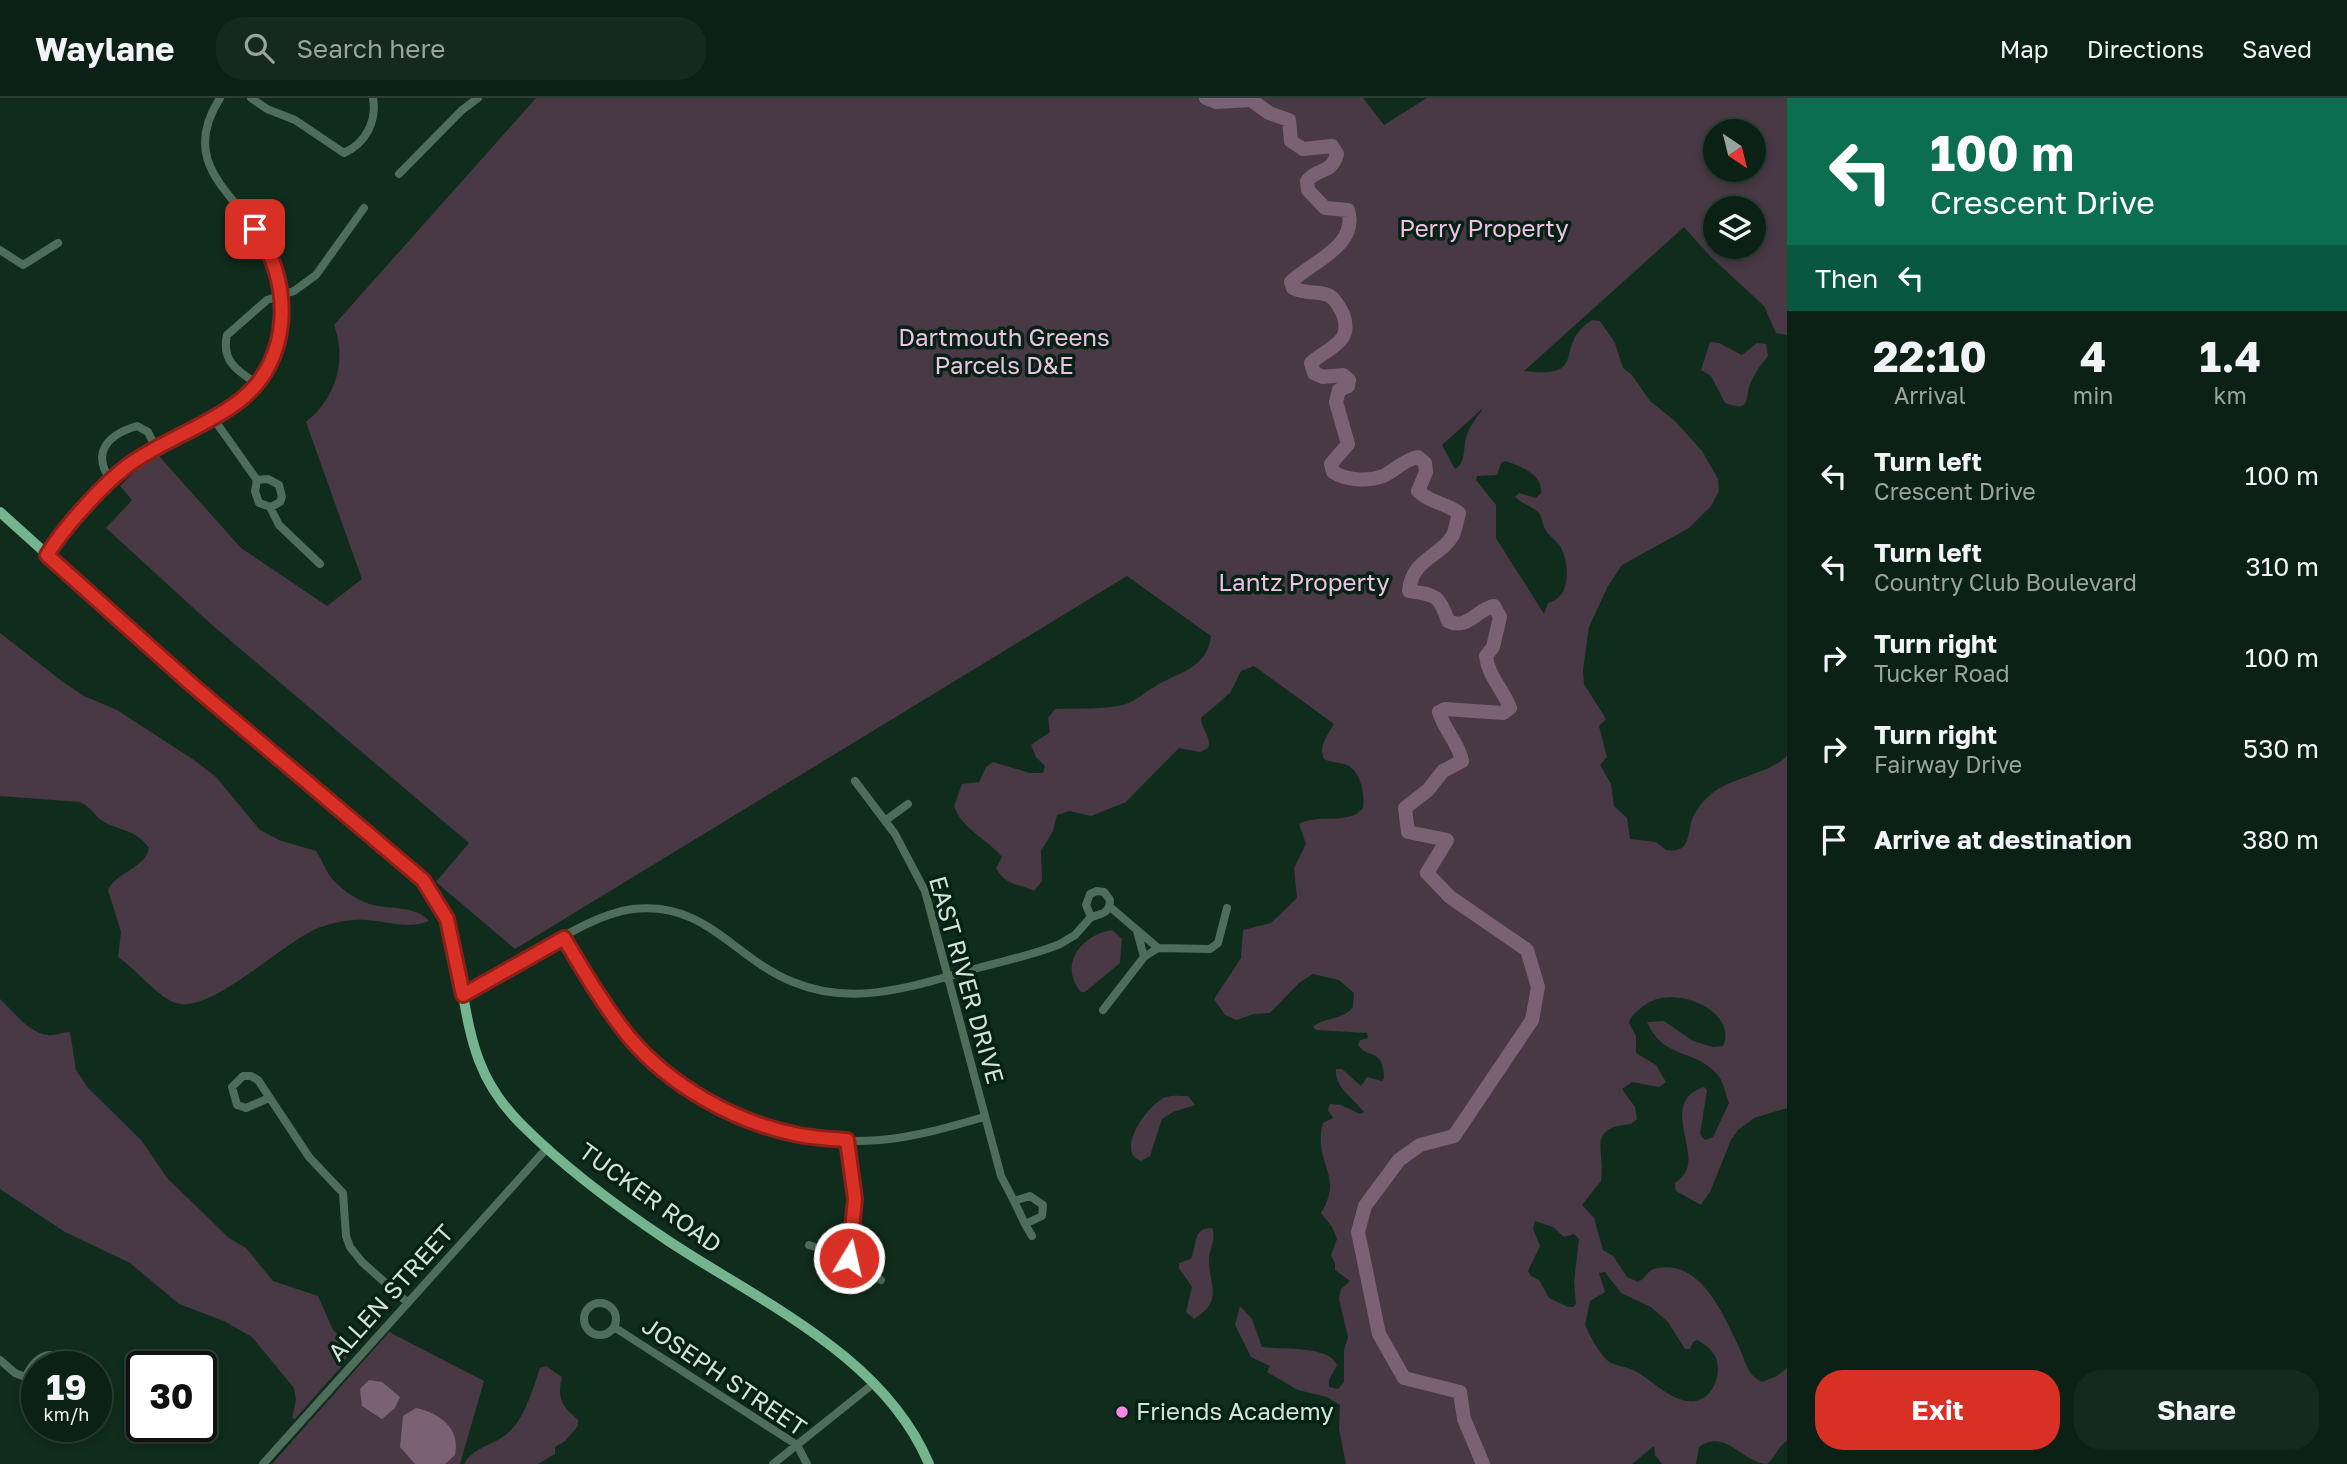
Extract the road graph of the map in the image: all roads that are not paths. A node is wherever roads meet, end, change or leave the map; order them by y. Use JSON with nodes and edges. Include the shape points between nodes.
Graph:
{"nodes":[{"id":1,"x":220,"y":98,"type":"edge"},
{"id":2,"x":251,"y":98,"type":"edge"},
{"id":3,"x":373,"y":98,"type":"edge"},
{"id":4,"x":478,"y":98,"type":"edge"},
{"id":5,"x":399,"y":173,"type":"dead end"},
{"id":6,"x":364,"y":208,"type":"dead end"},
{"id":7,"x":58,"y":243,"type":"dead end"},
{"id":8,"x":0,"y":250,"type":"edge"},
{"id":9,"x":282,"y":296,"type":"junction"},
{"id":10,"x":256,"y":383,"type":"junction"},
{"id":11,"x":213,"y":418,"type":"junction"},
{"id":12,"x":156,"y":448,"type":"junction"},
{"id":13,"x":257,"y":480,"type":"junction"},
{"id":14,"x":111,"y":481,"type":"junction"},
{"id":15,"x":270,"y":507,"type":"junction"},
{"id":16,"x":0,"y":512,"type":"edge"},
{"id":17,"x":47,"y":555,"type":"junction"},
{"id":18,"x":320,"y":564,"type":"dead end"},
{"id":19,"x":855,"y":781,"type":"dead end"},
{"id":20,"x":908,"y":804,"type":"dead end"},
{"id":21,"x":886,"y":820,"type":"junction"},
{"id":22,"x":1109,"y":906,"type":"junction"},
{"id":23,"x":1227,"y":908,"type":"dead end"},
{"id":24,"x":1091,"y":916,"type":"junction"},
{"id":25,"x":1137,"y":931,"type":"junction"},
{"id":26,"x":564,"y":938,"type":"junction"},
{"id":27,"x":1158,"y":948,"type":"junction"},
{"id":28,"x":1143,"y":957,"type":"junction"},
{"id":29,"x":947,"y":977,"type":"junction"},
{"id":30,"x":463,"y":995,"type":"junction"},
{"id":31,"x":1103,"y":1010,"type":"dead end"},
{"id":32,"x":269,"y":1098,"type":"junction"},
{"id":33,"x":984,"y":1117,"type":"junction"},
{"id":34,"x":847,"y":1140,"type":"junction"},
{"id":35,"x":547,"y":1148,"type":"junction"},
{"id":36,"x":1014,"y":1201,"type":"junction"},
{"id":37,"x":1025,"y":1224,"type":"junction"},
{"id":38,"x":1032,"y":1236,"type":"dead end"},
{"id":39,"x":809,"y":1245,"type":"dead end"},
{"id":40,"x":849,"y":1258,"type":"junction"},
{"id":41,"x":881,"y":1280,"type":"dead end"},
{"id":42,"x":408,"y":1303,"type":"junction"},
{"id":43,"x":614,"y":1327,"type":"junction"},
{"id":44,"x":0,"y":1360,"type":"edge"},
{"id":45,"x":21,"y":1375,"type":"edge"},
{"id":46,"x":873,"y":1384,"type":"junction"},
{"id":47,"x":797,"y":1445,"type":"junction"},
{"id":48,"x":263,"y":1464,"type":"edge"},
{"id":49,"x":773,"y":1464,"type":"edge"},
{"id":50,"x":807,"y":1464,"type":"edge"},
{"id":51,"x":929,"y":1464,"type":"edge"}],
"edges":[{"from":1,"to":9,"type":"street","via":[[206,132],[208,163],[222,190],[264,240]]},
{"from":2,"to":3,"type":"street","via":[[344,153],[373,124]]},
{"from":4,"to":5,"type":"street"},
{"from":6,"to":9,"type":"street","via":[[316,275]]},
{"from":7,"to":8,"type":"street","via":[[23,265]]},
{"from":9,"to":10,"type":"street","via":[[278,342]]},
{"from":9,"to":10,"type":"street","via":[[267,300],[227,335],[229,361]]},
{"from":10,"to":11,"type":"street"},
{"from":11,"to":12,"type":"street"},
{"from":11,"to":13,"type":"street"},
{"from":12,"to":14,"type":"street"},
{"from":12,"to":14,"type":"street","via":[[148,432],[137,426],[123,430],[100,457]]},
{"from":13,"to":15,"type":"street","via":[[255,496]]},
{"from":13,"to":15,"type":"street","via":[[275,481],[282,489],[281,502]]},
{"from":14,"to":17,"type":"street"},
{"from":15,"to":18,"type":"street","via":[[279,525]]},
{"from":16,"to":17,"type":"main road","name":"TUCKER ROAD"},
{"from":17,"to":30,"type":"main road","name":"TUCKER ROAD","via":[[423,880],[447,919]]},
{"from":19,"to":21,"type":"street","name":"EAST RIVER DRIVE"},
{"from":20,"to":21,"type":"street"},
{"from":21,"to":29,"type":"street","name":"EAST RIVER DRIVE","via":[[925,891]]},
{"from":22,"to":24,"type":"street","via":[[1104,913]]},
{"from":22,"to":24,"type":"street","via":[[1105,893],[1092,893],[1086,903]]},
{"from":22,"to":25,"type":"street"},
{"from":23,"to":27,"type":"street","via":[[1218,943],[1210,949]]},
{"from":24,"to":29,"type":"street","via":[[1060,944]]},
{"from":25,"to":27,"type":"street"},
{"from":25,"to":28,"type":"street"},
{"from":26,"to":29,"type":"street","via":[[611,914],[659,909],[699,920],[777,974],[823,993],[872,994]]},
{"from":26,"to":30,"type":"street"},
{"from":26,"to":34,"type":"street","via":[[622,1028],[675,1079],[759,1124],[799,1136]]},
{"from":27,"to":28,"type":"street"},
{"from":28,"to":31,"type":"street"},
{"from":29,"to":33,"type":"street","name":"EAST RIVER DRIVE"},
{"from":30,"to":35,"type":"main road","name":"TUCKER ROAD","via":[[488,1083]]},
{"from":32,"to":32,"type":"street","via":[[251,1076],[237,1080],[232,1087],[237,1105],[246,1108]]},
{"from":32,"to":42,"type":"street","via":[[314,1163],[343,1193],[350,1247]]},
{"from":33,"to":34,"type":"street","via":[[906,1136]]},
{"from":33,"to":36,"type":"street","name":"EAST RIVER DRIVE","via":[[1001,1177]]},
{"from":34,"to":40,"type":"street","via":[[855,1199]]},
{"from":35,"to":42,"type":"street","name":"ALLEN STREET"},
{"from":35,"to":46,"type":"main road","name":"TUCKER ROAD","via":[[628,1213],[811,1332]]},
{"from":36,"to":37,"type":"street","name":"EAST RIVER DRIVE"},
{"from":36,"to":37,"type":"street","via":[[1030,1196],[1043,1205],[1042,1216]]},
{"from":37,"to":38,"type":"street","name":"EAST RIVER DRIVE"},
{"from":39,"to":40,"type":"street"},
{"from":40,"to":41,"type":"street"},
{"from":42,"to":48,"type":"street","name":"ALLEN STREET"},
{"from":43,"to":43,"type":"street","name":"JOSEPH STREET","via":[[616,1315],[609,1305],[597,1303],[587,1310],[585,1322],[592,1332],[604,1334]]},
{"from":43,"to":47,"type":"street","name":"JOSEPH STREET"},
{"from":44,"to":45,"type":"street"},
{"from":46,"to":47,"type":"street"},
{"from":46,"to":51,"type":"main road","name":"TUCKER ROAD","via":[[902,1418]]},
{"from":47,"to":49,"type":"street"},
{"from":47,"to":50,"type":"street","name":"JOSEPH STREET"}]}
